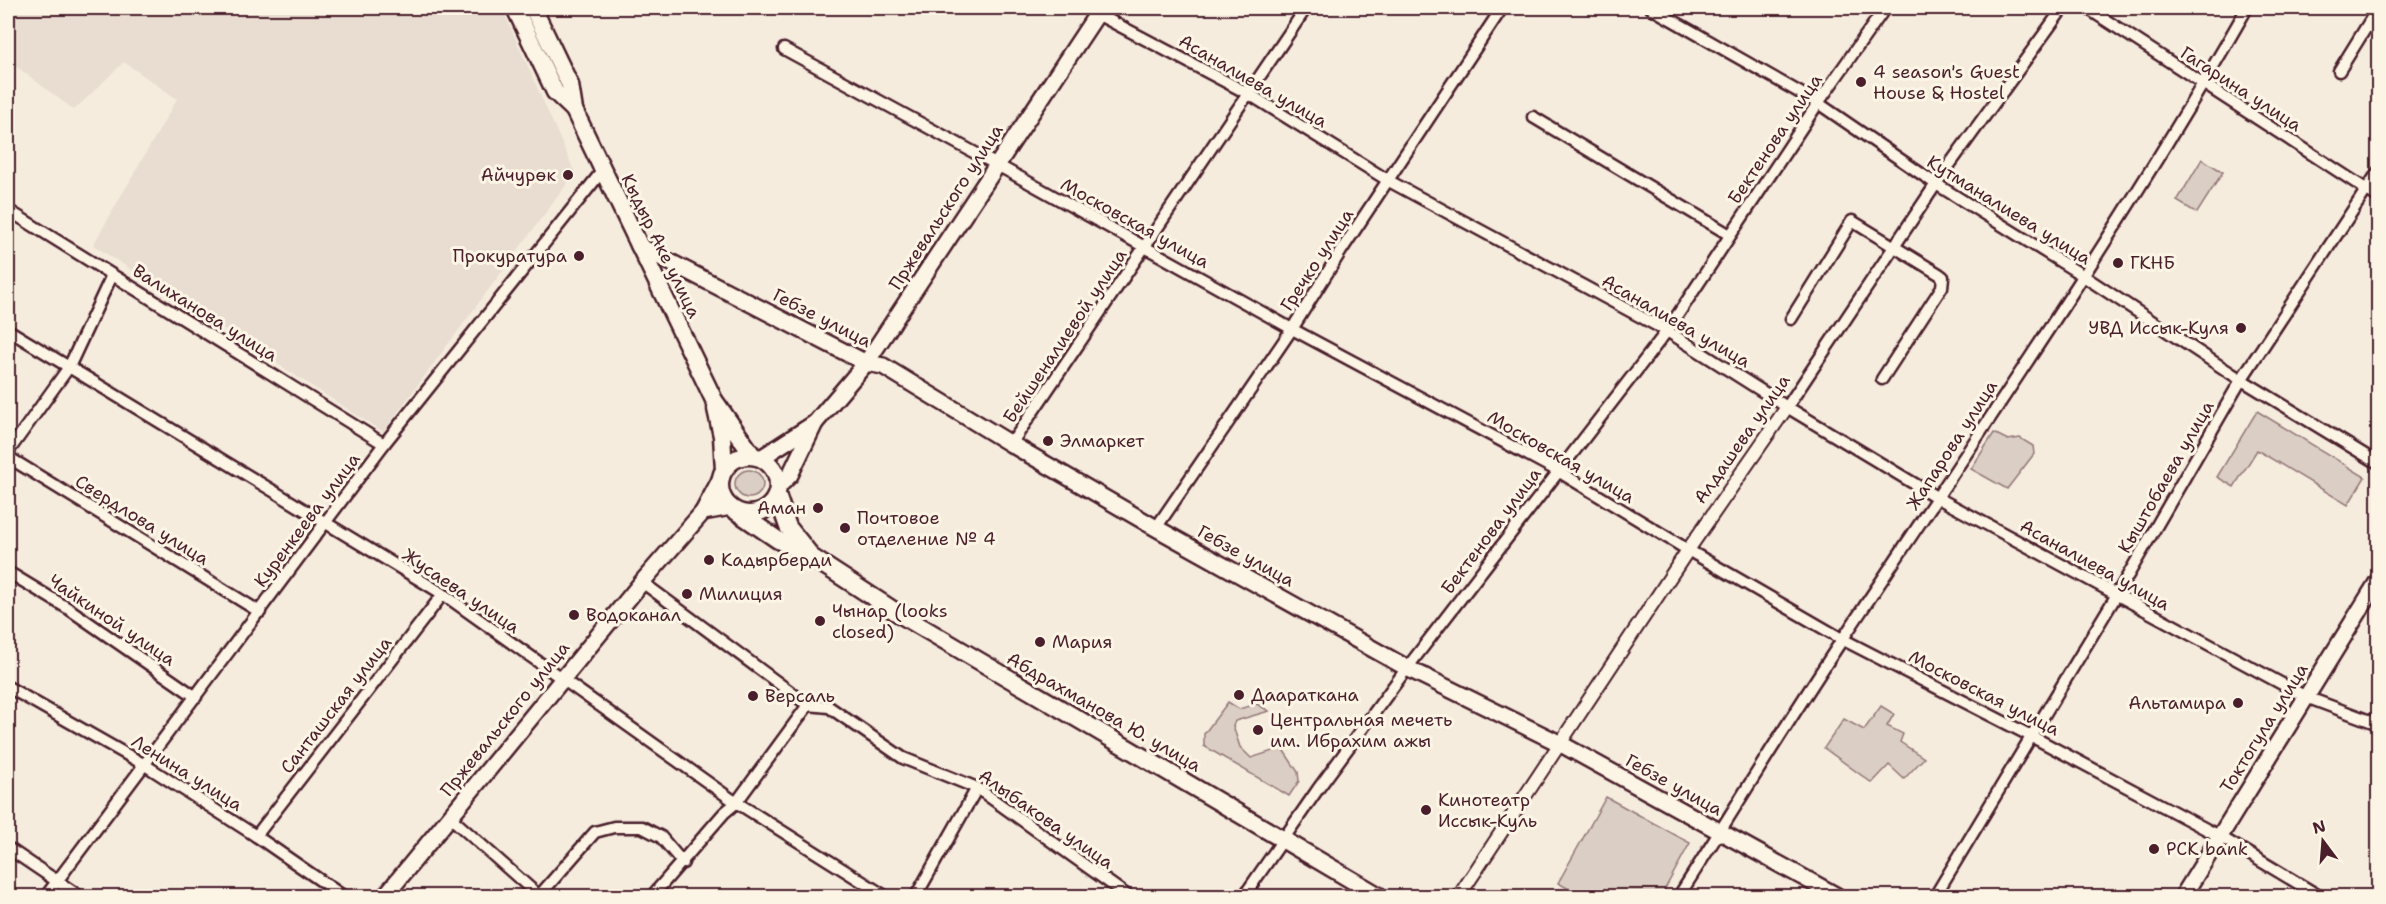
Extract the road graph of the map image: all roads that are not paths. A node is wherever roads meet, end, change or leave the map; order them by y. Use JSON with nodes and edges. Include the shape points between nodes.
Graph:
{"nodes":[{"id":1,"x":515,"y":8,"type":"edge"},
{"id":2,"x":533,"y":8,"type":"edge"},
{"id":3,"x":1306,"y":8,"type":"edge"},
{"id":4,"x":1502,"y":8,"type":"edge"},
{"id":5,"x":1651,"y":8,"type":"edge"},
{"id":6,"x":1885,"y":8,"type":"edge"},
{"id":7,"x":2063,"y":8,"type":"edge"},
{"id":8,"x":2087,"y":8,"type":"edge"},
{"id":9,"x":2247,"y":8,"type":"edge"},
{"id":10,"x":2379,"y":8,"type":"edge"},
{"id":11,"x":1095,"y":10,"type":"edge"},
{"id":12,"x":784,"y":49,"type":"dead end"},
{"id":13,"x":2339,"y":71,"type":"dead end"},
{"id":14,"x":2204,"y":84,"type":"junction"},
{"id":15,"x":1249,"y":94,"type":"junction"},
{"id":16,"x":1818,"y":103,"type":"junction"},
{"id":17,"x":574,"y":110,"type":"junction"},
{"id":18,"x":1533,"y":117,"type":"dead end"},
{"id":19,"x":997,"y":165,"type":"junction"},
{"id":20,"x":603,"y":170,"type":"junction"},
{"id":21,"x":2379,"y":172,"type":"edge"},
{"id":22,"x":1389,"y":181,"type":"junction"},
{"id":23,"x":1936,"y":184,"type":"junction"},
{"id":24,"x":2367,"y":190,"type":"junction"},
{"id":25,"x":2379,"y":197,"type":"edge"},
{"id":26,"x":8,"y":210,"type":"edge"},
{"id":27,"x":1730,"y":235,"type":"junction"},
{"id":28,"x":639,"y":246,"type":"junction"},
{"id":29,"x":1145,"y":248,"type":"junction"},
{"id":30,"x":1896,"y":248,"type":"junction"},
{"id":31,"x":112,"y":275,"type":"junction"},
{"id":32,"x":2082,"y":275,"type":"junction"},
{"id":33,"x":1791,"y":319,"type":"dead end"},
{"id":34,"x":1292,"y":329,"type":"junction"},
{"id":35,"x":8,"y":330,"type":"edge"},
{"id":36,"x":1667,"y":331,"type":"junction"},
{"id":37,"x":866,"y":363,"type":"junction"},
{"id":38,"x":69,"y":367,"type":"junction"},
{"id":39,"x":1882,"y":379,"type":"dead end"},
{"id":40,"x":2241,"y":380,"type":"junction"},
{"id":41,"x":714,"y":400,"type":"junction"},
{"id":42,"x":1787,"y":407,"type":"junction"},
{"id":43,"x":815,"y":423,"type":"junction"},
{"id":44,"x":384,"y":444,"type":"junction"},
{"id":45,"x":1011,"y":444,"type":"junction"},
{"id":46,"x":8,"y":452,"type":"edge"},
{"id":47,"x":8,"y":457,"type":"edge"},
{"id":48,"x":757,"y":457,"type":"junction"},
{"id":49,"x":2379,"y":463,"type":"edge"},
{"id":50,"x":1558,"y":471,"type":"junction"},
{"id":51,"x":722,"y":474,"type":"junction"},
{"id":52,"x":778,"y":491,"type":"junction"},
{"id":53,"x":1938,"y":498,"type":"junction"},
{"id":54,"x":734,"y":509,"type":"junction"},
{"id":55,"x":702,"y":512,"type":"junction"},
{"id":56,"x":324,"y":524,"type":"junction"},
{"id":57,"x":1156,"y":528,"type":"junction"},
{"id":58,"x":1688,"y":550,"type":"junction"},
{"id":59,"x":813,"y":558,"type":"junction"},
{"id":60,"x":8,"y":572,"type":"edge"},
{"id":61,"x":2379,"y":581,"type":"edge"},
{"id":62,"x":642,"y":582,"type":"junction"},
{"id":63,"x":443,"y":594,"type":"junction"},
{"id":64,"x":2116,"y":596,"type":"junction"},
{"id":65,"x":260,"y":612,"type":"junction"},
{"id":66,"x":1842,"y":639,"type":"junction"},
{"id":67,"x":1407,"y":668,"type":"junction"},
{"id":68,"x":562,"y":680,"type":"junction"},
{"id":69,"x":8,"y":687,"type":"edge"},
{"id":70,"x":196,"y":697,"type":"junction"},
{"id":71,"x":2306,"y":697,"type":"junction"},
{"id":72,"x":808,"y":705,"type":"junction"},
{"id":73,"x":2379,"y":724,"type":"edge"},
{"id":74,"x":2031,"y":736,"type":"junction"},
{"id":75,"x":1561,"y":744,"type":"junction"},
{"id":76,"x":146,"y":765,"type":"junction"},
{"id":77,"x":977,"y":788,"type":"junction"},
{"id":78,"x":736,"y":803,"type":"junction"},
{"id":79,"x":450,"y":817,"type":"junction"},
{"id":80,"x":1720,"y":833,"type":"junction"},
{"id":81,"x":256,"y":836,"type":"junction"},
{"id":82,"x":2219,"y":836,"type":"junction"},
{"id":83,"x":1283,"y":839,"type":"junction"},
{"id":84,"x":8,"y":848,"type":"edge"},
{"id":85,"x":683,"y":863,"type":"junction"},
{"id":86,"x":57,"y":883,"type":"junction"},
{"id":87,"x":46,"y":897,"type":"edge"},
{"id":88,"x":79,"y":897,"type":"edge"},
{"id":89,"x":343,"y":897,"type":"edge"},
{"id":90,"x":385,"y":897,"type":"edge"},
{"id":91,"x":652,"y":897,"type":"edge"},
{"id":92,"x":885,"y":897,"type":"edge"},
{"id":93,"x":916,"y":897,"type":"edge"},
{"id":94,"x":1128,"y":897,"type":"edge"},
{"id":95,"x":1244,"y":897,"type":"edge"},
{"id":96,"x":1379,"y":897,"type":"edge"},
{"id":97,"x":1459,"y":897,"type":"edge"},
{"id":98,"x":1678,"y":897,"type":"edge"},
{"id":99,"x":1837,"y":897,"type":"edge"},
{"id":100,"x":1935,"y":897,"type":"edge"},
{"id":101,"x":2183,"y":897,"type":"edge"},
{"id":102,"x":2319,"y":897,"type":"edge"}],
"edges":[{"from":1,"to":17,"type":"highway","name":"Кыдыр Аке улица","via":[[555,92]]},
{"from":2,"to":17,"type":"highway","name":"Кыдыр Аке улица","via":[[570,85]]},
{"from":3,"to":15,"type":"street","name":"Бейшеналиевой улица"},
{"from":4,"to":22,"type":"street","name":"Гречко улица"},
{"from":5,"to":16,"type":"street","name":"Кутманалиева улица"},
{"from":6,"to":16,"type":"street","name":"Бектенова улица"},
{"from":7,"to":23,"type":"street","name":"Алдашева улица"},
{"from":8,"to":14,"type":"street","name":"Гагарина улица"},
{"from":9,"to":14,"type":"street","name":"Жапарова улица"},
{"from":10,"to":13,"type":"street"},
{"from":11,"to":15,"type":"street","name":"Асаналиева улица"},
{"from":11,"to":19,"type":"main road","name":"Пржевальского улица"},
{"from":12,"to":19,"type":"street","name":"Московская улица"},
{"from":14,"to":24,"type":"street","name":"Гагарина улица"},
{"from":14,"to":32,"type":"street","name":"Жапарова улица"},
{"from":15,"to":22,"type":"street","name":"Асаналиева улица"},
{"from":15,"to":29,"type":"street","name":"Бейшеналиевой улица"},
{"from":16,"to":23,"type":"street","name":"Кутманалиева улица"},
{"from":16,"to":27,"type":"street","name":"Бектенова улица"},
{"from":17,"to":20,"type":"highway","name":"Кыдыр Аке улица"},
{"from":18,"to":27,"type":"street"},
{"from":19,"to":29,"type":"street","name":"Московская улица"},
{"from":19,"to":37,"type":"main road","name":"Пржевальского улица"},
{"from":20,"to":28,"type":"highway","name":"Кыдыр Аке улица"},
{"from":20,"to":44,"type":"street","name":"Куренкеева улица"},
{"from":21,"to":24,"type":"street","name":"Кыштобаева улица"},
{"from":22,"to":34,"type":"street","name":"Гречко улица"},
{"from":22,"to":36,"type":"street","name":"Асаналиева улица"},
{"from":23,"to":30,"type":"street","name":"Алдашева улица"},
{"from":23,"to":32,"type":"street","name":"Кутманалиева улица"},
{"from":24,"to":25,"type":"street","name":"Гагарина улица"},
{"from":24,"to":40,"type":"street","name":"Кыштобаева улица"},
{"from":26,"to":31,"type":"street","name":"Валиханова улица"},
{"from":27,"to":36,"type":"street","name":"Бектенова улица"},
{"from":28,"to":37,"type":"main road","name":"Гебзе улица"},
{"from":28,"to":41,"type":"highway","name":"Кыдыр Аке улица"},
{"from":29,"to":34,"type":"street","name":"Московская улица"},
{"from":29,"to":45,"type":"street","name":"Бейшеналиевой улица"},
{"from":30,"to":33,"type":"street","via":[[1852,221]]},
{"from":30,"to":39,"type":"street","via":[[1939,274],[1943,282]]},
{"from":30,"to":42,"type":"street","name":"Алдашева улица"},
{"from":31,"to":38,"type":"street"},
{"from":31,"to":44,"type":"street","name":"Валиханова улица"},
{"from":32,"to":40,"type":"street","name":"Кутманалиева улица"},
{"from":32,"to":53,"type":"street","name":"Жапарова улица"},
{"from":34,"to":50,"type":"street","name":"Московская улица"},
{"from":34,"to":57,"type":"street","name":"Гречко улица"},
{"from":35,"to":38,"type":"street","name":"Жусаева улица"},
{"from":36,"to":42,"type":"street","name":"Асаналиева улица"},
{"from":36,"to":50,"type":"street","name":"Бектенова улица"},
{"from":37,"to":43,"type":"main road","name":"Пржевальского улица"},
{"from":37,"to":45,"type":"main road","name":"Гебзе улица","via":[[883,366]]},
{"from":38,"to":46,"type":"street"},
{"from":38,"to":56,"type":"street","name":"Жусаева улица"},
{"from":40,"to":49,"type":"street","name":"Кутманалиева улица"},
{"from":40,"to":64,"type":"street","name":"Кыштобаева улица"},
{"from":41,"to":48,"type":"highway","name":"Кыдыр Аке улица"},
{"from":41,"to":51,"type":"highway","name":"Кыдыр Аке улица","via":[[722,436]]},
{"from":42,"to":53,"type":"street","name":"Асаналиева улица"},
{"from":42,"to":58,"type":"street","name":"Алдашева улица"},
{"from":43,"to":48,"type":"main road","name":"Пржевальского улица"},
{"from":43,"to":52,"type":"main road","name":"Пржевальского улица"},
{"from":44,"to":56,"type":"street","name":"Куренкеева улица"},
{"from":45,"to":57,"type":"main road","name":"Гебзе улица"},
{"from":47,"to":65,"type":"street","name":"Свердлова улица"},
{"from":48,"to":51,"type":"highway","via":[[736,459]]},
{"from":48,"to":52,"type":"highway","via":[[774,469]]},
{"from":50,"to":58,"type":"street","name":"Московская улица"},
{"from":50,"to":67,"type":"street","name":"Бектенова улица"},
{"from":51,"to":54,"type":"highway","via":[[722,495]]},
{"from":51,"to":55,"type":"main road","name":"Пржевальского улица"},
{"from":52,"to":54,"type":"highway","via":[[773,503],[759,513]]},
{"from":52,"to":59,"type":"highway","name":"Абдрахманова Ю. улица","via":[[788,527]]},
{"from":53,"to":64,"type":"street","name":"Асаналиева улица"},
{"from":53,"to":66,"type":"street","name":"Жапарова улица"},
{"from":54,"to":55,"type":"main road"},
{"from":54,"to":59,"type":"highway","name":"Абдрахманова Ю. улица","via":[[778,540]]},
{"from":55,"to":62,"type":"main road","name":"Пржевальского улица"},
{"from":56,"to":63,"type":"street","name":"Жусаева улица"},
{"from":56,"to":65,"type":"street","name":"Куренкеева улица"},
{"from":57,"to":67,"type":"main road","name":"Гебзе улица"},
{"from":58,"to":66,"type":"street","name":"Московская улица"},
{"from":58,"to":75,"type":"street","name":"Алдашева улица"},
{"from":59,"to":83,"type":"highway","name":"Абдрахманова Ю. улица","via":[[915,624]]},
{"from":60,"to":70,"type":"street","name":"Чайкиной улица"},
{"from":61,"to":71,"type":"main road","name":"Токтогула улица"},
{"from":62,"to":68,"type":"main road","name":"Пржевальского улица"},
{"from":62,"to":72,"type":"street","name":"Алыбакова улица"},
{"from":63,"to":68,"type":"street","name":"Жусаева улица"},
{"from":63,"to":81,"type":"street","name":"Санташская улица"},
{"from":64,"to":71,"type":"street","name":"Асаналиева улица"},
{"from":64,"to":74,"type":"street","name":"Кыштобаева улица"},
{"from":65,"to":70,"type":"street","name":"Куренкеева улица"},
{"from":66,"to":74,"type":"street","name":"Московская улица"},
{"from":66,"to":80,"type":"street","name":"Жапарова улица"},
{"from":67,"to":75,"type":"main road","name":"Гебзе улица"},
{"from":67,"to":83,"type":"street","name":"Бектенова улица"},
{"from":68,"to":78,"type":"street","name":"Жусаева улица"},
{"from":68,"to":79,"type":"main road","name":"Пржевальского улица"},
{"from":69,"to":76,"type":"street","name":"Ленина улица"},
{"from":70,"to":76,"type":"street","name":"Куренкеева улица"},
{"from":71,"to":73,"type":"street","name":"Асаналиева улица"},
{"from":71,"to":82,"type":"main road","name":"Токтогула улица"},
{"from":72,"to":77,"type":"street","name":"Алыбакова улица","via":[[829,707],[903,758]]},
{"from":72,"to":78,"type":"street"},
{"from":74,"to":82,"type":"street","name":"Московская улица"},
{"from":74,"to":100,"type":"street","name":"Кыштобаева улица"},
{"from":75,"to":80,"type":"main road","name":"Гебзе улица"},
{"from":75,"to":97,"type":"street","name":"Алдашева улица"},
{"from":76,"to":81,"type":"street","name":"Ленина улица"},
{"from":76,"to":86,"type":"street","name":"Куренкеева улица"},
{"from":77,"to":93,"type":"street"},
{"from":77,"to":94,"type":"street","name":"Алыбакова улица"},
{"from":78,"to":85,"type":"street"},
{"from":78,"to":92,"type":"street","name":"Жусаева улица"},
{"from":79,"to":85,"type":"street","via":[[539,896],[595,832],[614,826],[642,827],[661,837]]},
{"from":79,"to":90,"type":"main road","name":"Пржевальского улица"},
{"from":80,"to":98,"type":"street","name":"Жапарова улица"},
{"from":80,"to":99,"type":"main road","name":"Гебзе улица"},
{"from":81,"to":89,"type":"street","name":"Ленина улица"},
{"from":82,"to":101,"type":"main road","name":"Токтогула улица"},
{"from":82,"to":102,"type":"street","name":"Московская улица"},
{"from":83,"to":95,"type":"street","name":"Бектенова улица"},
{"from":83,"to":96,"type":"highway","name":"Абдрахманова Ю. улица"},
{"from":84,"to":86,"type":"street"},
{"from":85,"to":91,"type":"street"},
{"from":86,"to":87,"type":"street","name":"Куренкеева улица"},
{"from":86,"to":88,"type":"street"}]}
